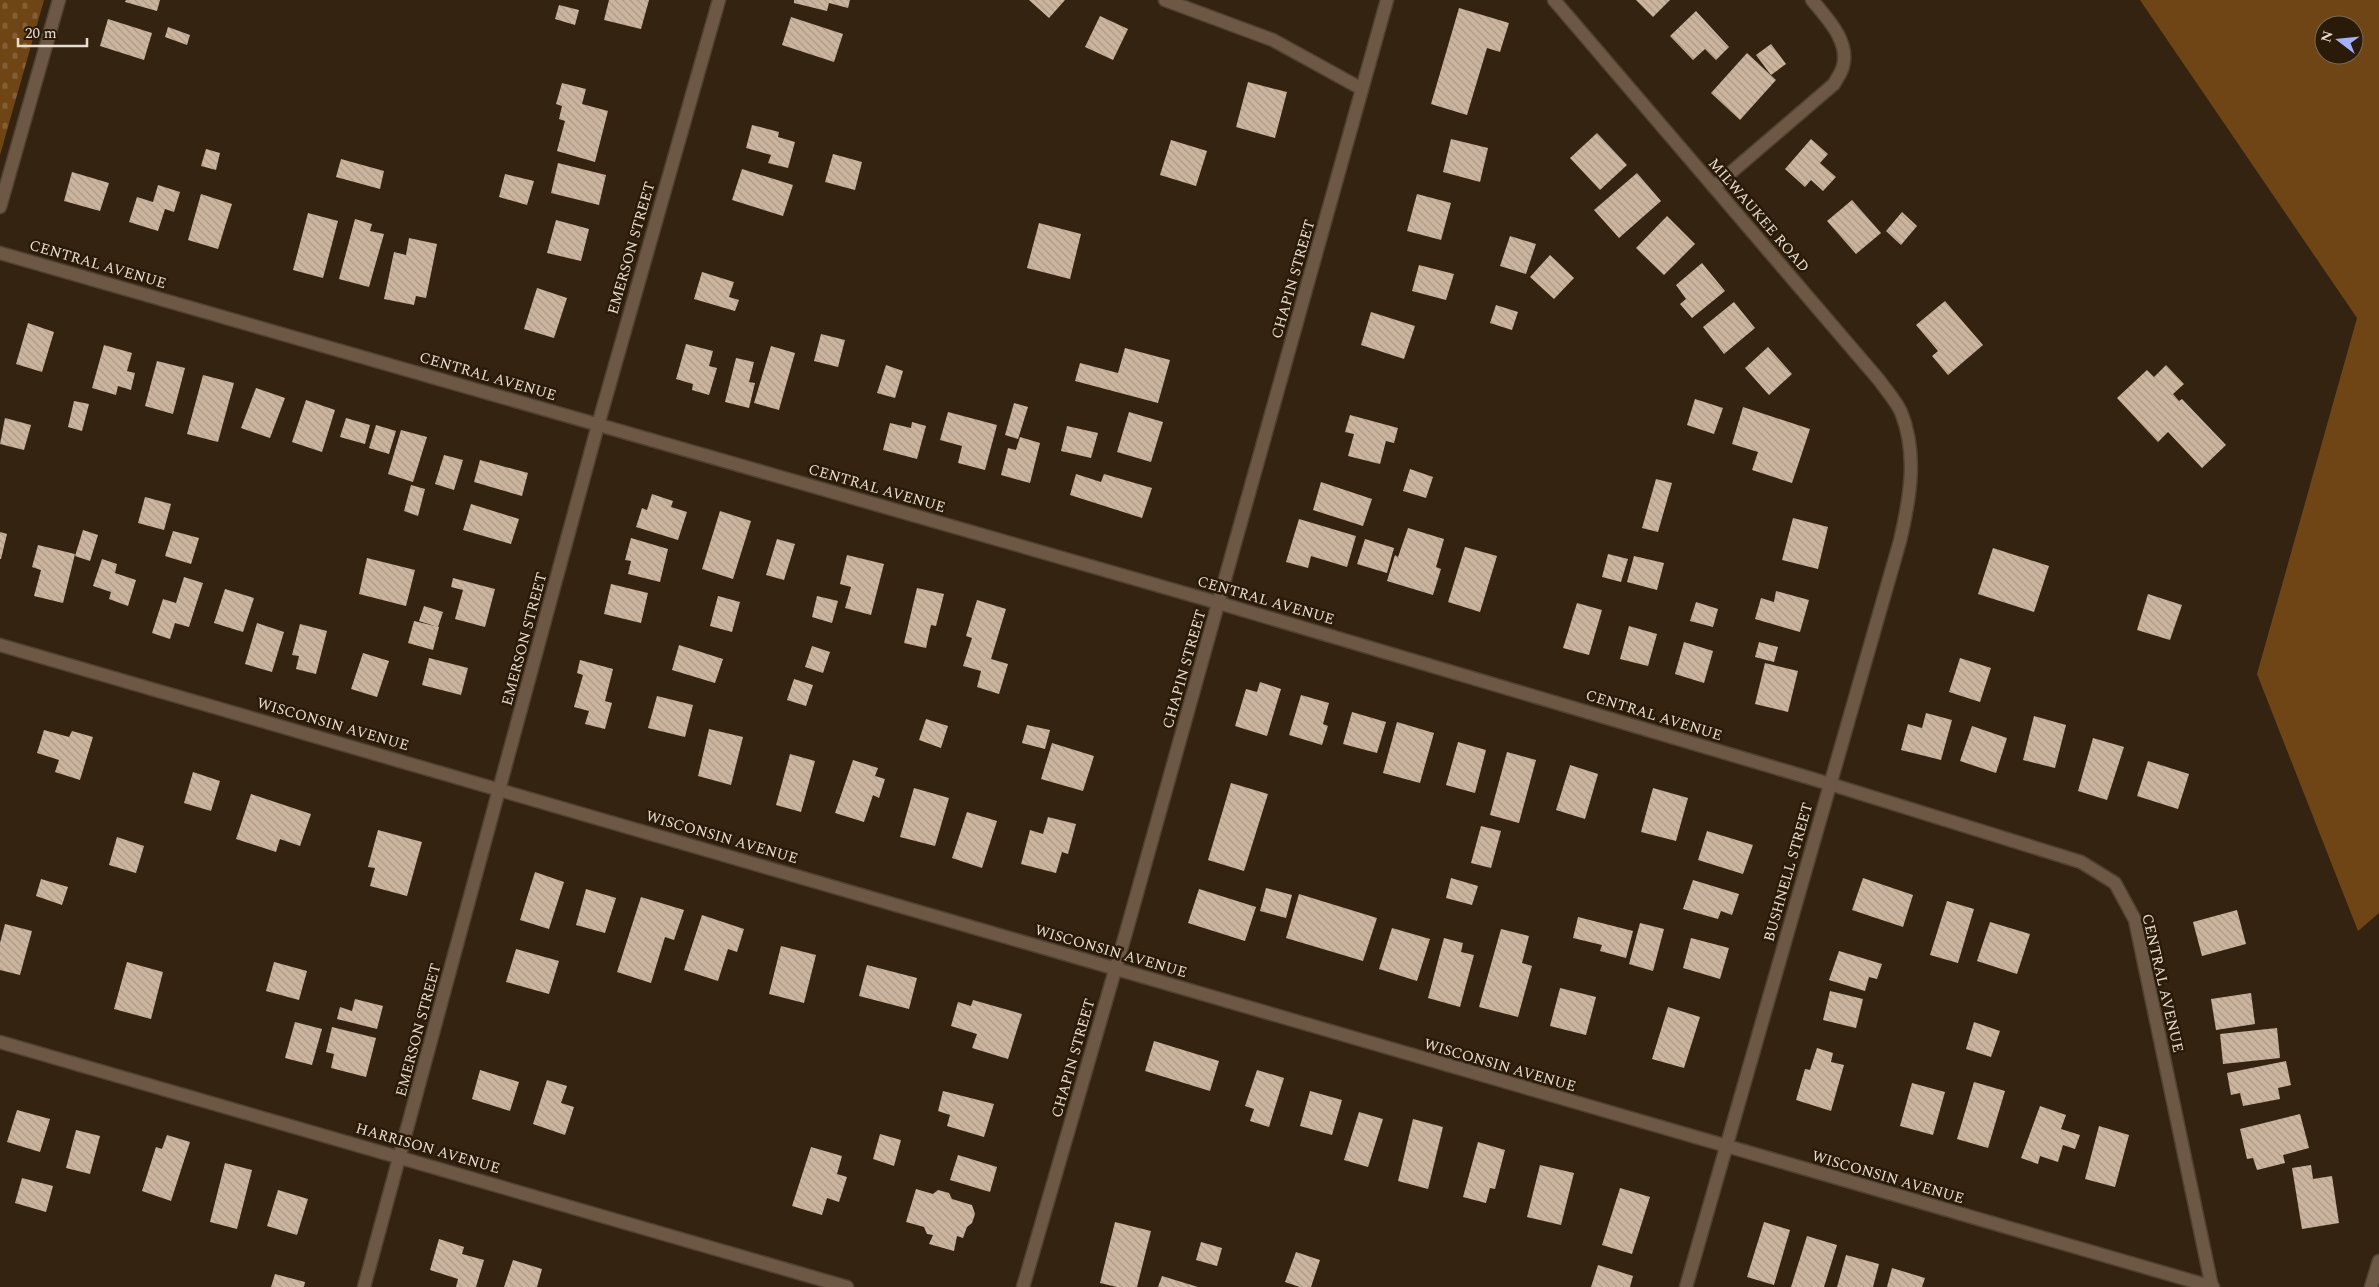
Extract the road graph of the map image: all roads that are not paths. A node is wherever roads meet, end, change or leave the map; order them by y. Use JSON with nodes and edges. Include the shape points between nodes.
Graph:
{"nodes":[{"id":1,"x":59,"y":0,"type":"edge"},
{"id":2,"x":719,"y":0,"type":"edge"},
{"id":3,"x":1165,"y":0,"type":"edge"},
{"id":4,"x":1387,"y":0,"type":"edge"},
{"id":5,"x":1554,"y":0,"type":"edge"},
{"id":6,"x":1812,"y":0,"type":"edge"},
{"id":7,"x":1362,"y":89,"type":"junction"},
{"id":8,"x":1714,"y":188,"type":"junction"},
{"id":9,"x":0,"y":207,"type":"edge"},
{"id":10,"x":0,"y":253,"type":"edge"},
{"id":11,"x":598,"y":425,"type":"junction"},
{"id":12,"x":1912,"y":464,"type":"joint"},
{"id":13,"x":1219,"y":603,"type":"junction"},
{"id":14,"x":0,"y":645,"type":"edge"},
{"id":15,"x":1830,"y":784,"type":"junction"},
{"id":16,"x":500,"y":789,"type":"junction"},
{"id":17,"x":1116,"y":969,"type":"junction"},
{"id":18,"x":0,"y":1042,"type":"edge"},
{"id":19,"x":1724,"y":1148,"type":"junction"},
{"id":20,"x":400,"y":1157,"type":"junction"},
{"id":21,"x":2379,"y":1261,"type":"edge"},
{"id":22,"x":364,"y":1287,"type":"edge"},
{"id":23,"x":846,"y":1287,"type":"edge"},
{"id":24,"x":1023,"y":1287,"type":"edge"},
{"id":25,"x":1686,"y":1287,"type":"edge"},
{"id":26,"x":2213,"y":1287,"type":"edge"},
{"id":27,"x":2371,"y":1287,"type":"edge"}],
"edges":[{"from":1,"to":9,"type":"street"},
{"from":2,"to":11,"type":"street","name":"EMERSON STREET"},
{"from":3,"to":7,"type":"street","via":[[1273,40]]},
{"from":4,"to":7,"type":"street","name":"CHAPIN STREET"},
{"from":5,"to":8,"type":"street","name":"MILWAUKEE ROAD"},
{"from":6,"to":8,"type":"street","via":[[1830,21],[1842,44],[1843,66],[1834,84]]},
{"from":7,"to":13,"type":"street","name":"CHAPIN STREET"},
{"from":8,"to":12,"type":"street","name":"MILWAUKEE ROAD","via":[[1880,380],[1900,411],[1910,442]]},
{"from":10,"to":11,"type":"street","name":"CENTRAL AVENUE"},
{"from":11,"to":13,"type":"street","name":"CENTRAL AVENUE"},
{"from":11,"to":16,"type":"street","name":"EMERSON STREET"},
{"from":12,"to":15,"type":"street","name":"BUSHNELL STREET","via":[[1900,541]]},
{"from":13,"to":15,"type":"street","name":"CENTRAL AVENUE"},
{"from":13,"to":17,"type":"street","name":"CHAPIN STREET"},
{"from":14,"to":16,"type":"street","name":"WISCONSIN AVENUE"},
{"from":15,"to":19,"type":"street","name":"BUSHNELL STREET"},
{"from":15,"to":26,"type":"street","name":"CENTRAL AVENUE","via":[[2081,862],[2115,883],[2135,920]]},
{"from":16,"to":17,"type":"street","name":"WISCONSIN AVENUE"},
{"from":16,"to":20,"type":"street","name":"EMERSON STREET"},
{"from":17,"to":19,"type":"street","name":"WISCONSIN AVENUE"},
{"from":17,"to":24,"type":"street","name":"CHAPIN STREET"},
{"from":18,"to":20,"type":"street","name":"HARRISON AVENUE"},
{"from":19,"to":25,"type":"street","name":"BUSHNELL STREET"},
{"from":19,"to":26,"type":"street","name":"WISCONSIN AVENUE"},
{"from":20,"to":22,"type":"street","name":"EMERSON STREET"},
{"from":20,"to":23,"type":"street","name":"HARRISON AVENUE"},
{"from":21,"to":27,"type":"street"}]}
